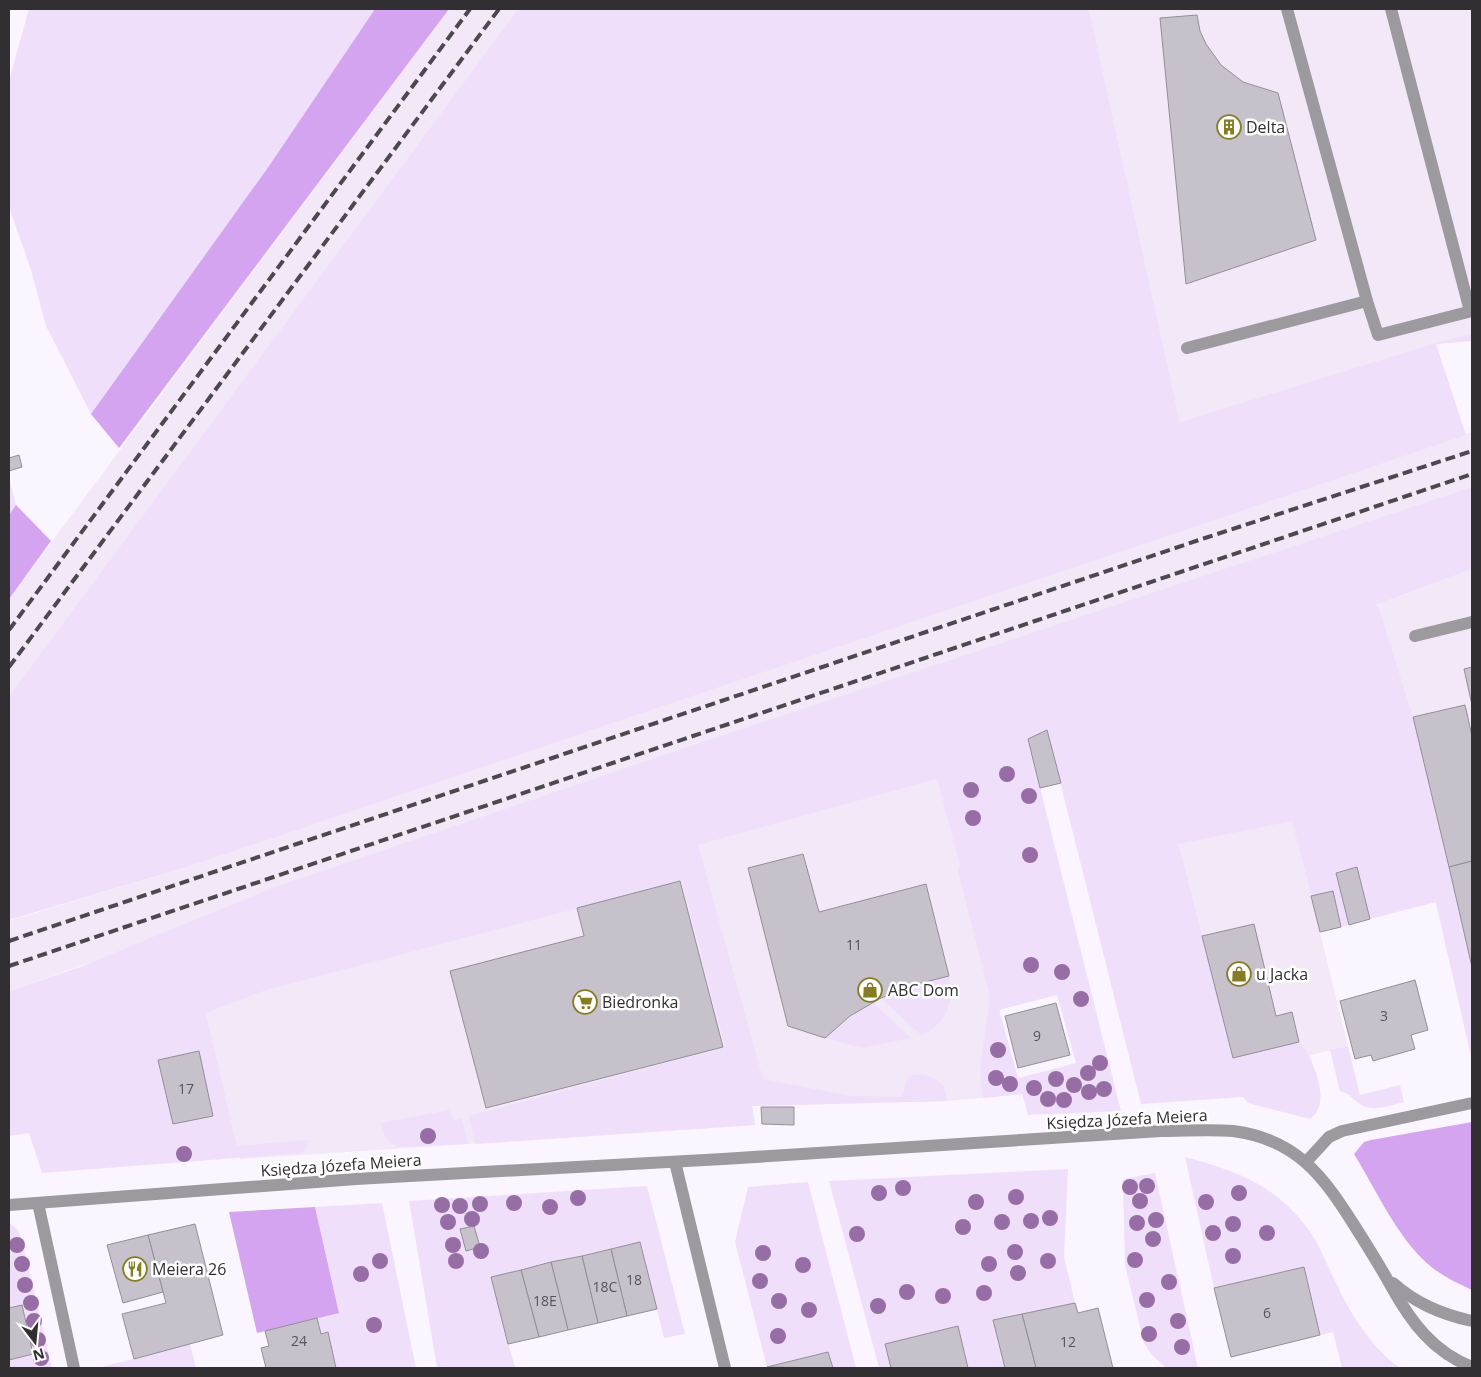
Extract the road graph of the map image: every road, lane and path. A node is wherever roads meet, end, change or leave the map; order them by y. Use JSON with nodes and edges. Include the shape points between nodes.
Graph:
{"nodes":[{"id":1,"x":1287,"y":9,"type":"edge"},
{"id":2,"x":1390,"y":9,"type":"edge"},
{"id":3,"x":1367,"y":301,"type":"junction"},
{"id":4,"x":1471,"y":311,"type":"edge"},
{"id":5,"x":1187,"y":348,"type":"dead end"},
{"id":6,"x":1472,"y":622,"type":"edge"},
{"id":7,"x":1415,"y":636,"type":"dead end"},
{"id":8,"x":1472,"y":1103,"type":"edge"},
{"id":9,"x":675,"y":1162,"type":"junction"},
{"id":10,"x":1306,"y":1162,"type":"junction"},
{"id":11,"x":38,"y":1203,"type":"junction"},
{"id":12,"x":9,"y":1205,"type":"edge"},
{"id":13,"x":1384,"y":1274,"type":"junction"},
{"id":14,"x":1472,"y":1322,"type":"edge"},
{"id":15,"x":1472,"y":1367,"type":"edge"},
{"id":16,"x":74,"y":1368,"type":"edge"},
{"id":17,"x":725,"y":1368,"type":"edge"}],
"edges":[{"from":1,"to":3,"type":"street"},
{"from":2,"to":4,"type":"street"},
{"from":3,"to":4,"type":"street","via":[[1378,335]]},
{"from":3,"to":5,"type":"street"},
{"from":6,"to":7,"type":"street"},
{"from":8,"to":10,"type":"street","via":[[1342,1131],[1329,1136]]},
{"from":9,"to":10,"type":"street","name":"Księdza Józefa Meiera","via":[[1211,1130],[1272,1140]]},
{"from":9,"to":11,"type":"street","name":"Księdza Józefa Meiera","via":[[356,1179]]},
{"from":9,"to":17,"type":"street"},
{"from":10,"to":13,"type":"street","name":"Księdza Józefa Meiera","via":[[1336,1196]]},
{"from":11,"to":12,"type":"street","name":"Księdza Józefa Meiera"},
{"from":11,"to":16,"type":"street"},
{"from":13,"to":14,"type":"street","via":[[1414,1299]]},
{"from":13,"to":15,"type":"street","name":"Księdza Józefa Meiera","via":[[1408,1314],[1430,1342],[1457,1361]]}]}
